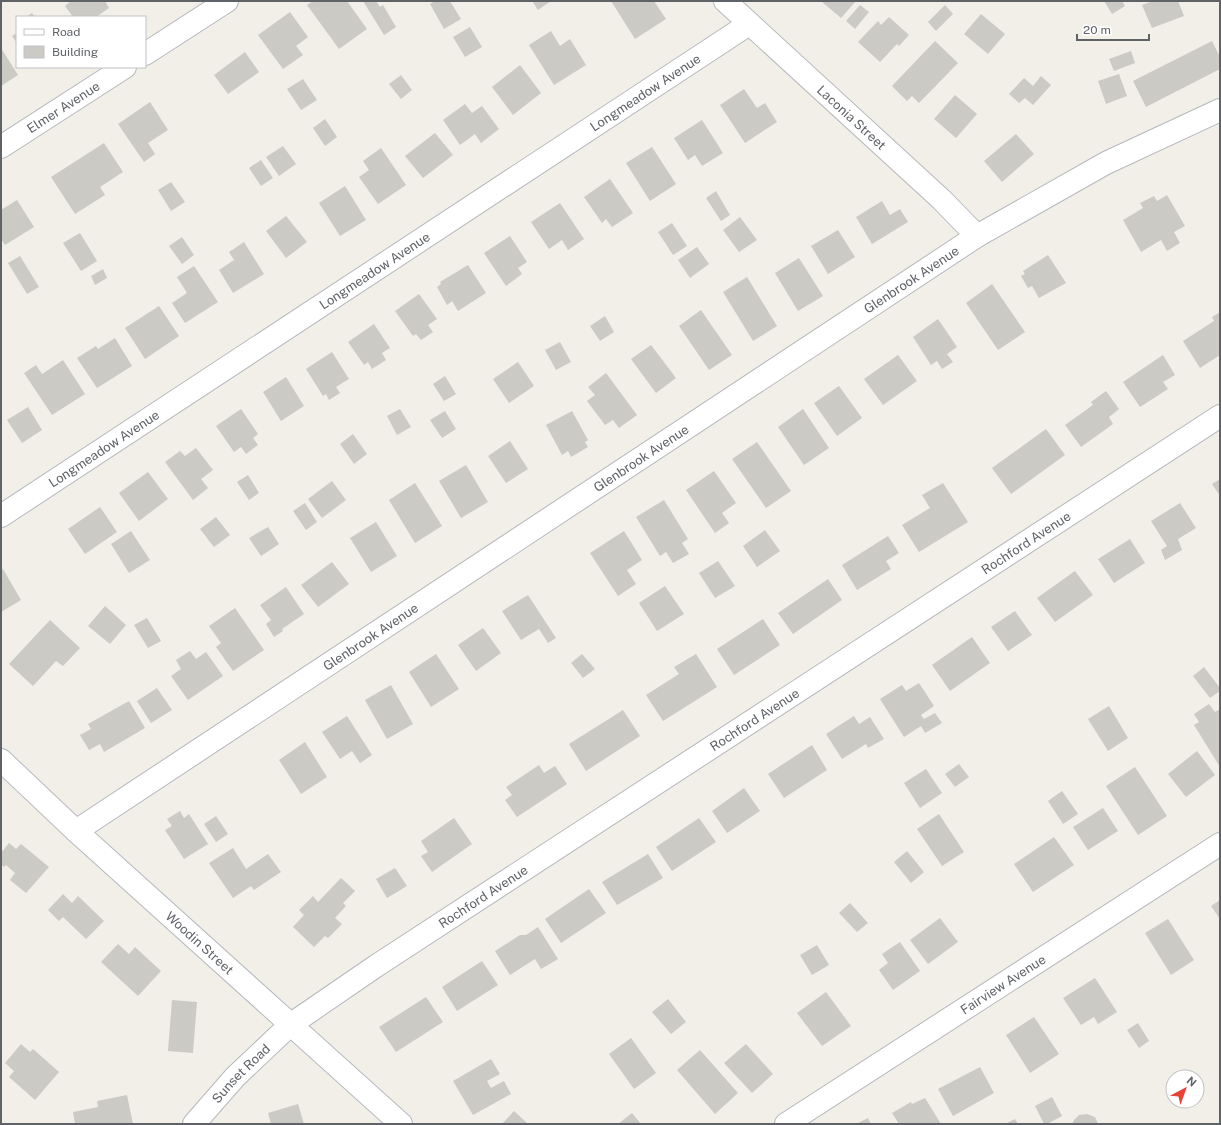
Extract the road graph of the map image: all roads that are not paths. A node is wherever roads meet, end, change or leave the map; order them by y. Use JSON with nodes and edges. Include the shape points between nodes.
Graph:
{"nodes":[{"id":1,"x":226,"y":1,"type":"edge"},
{"id":2,"x":725,"y":1,"type":"edge"},
{"id":3,"x":749,"y":24,"type":"junction"},
{"id":4,"x":146,"y":53,"type":"edge"},
{"id":5,"x":123,"y":68,"type":"edge"},
{"id":6,"x":1220,"y":110,"type":"edge"},
{"id":7,"x":1,"y":147,"type":"edge"},
{"id":8,"x":977,"y":236,"type":"junction"},
{"id":9,"x":1220,"y":416,"type":"edge"},
{"id":10,"x":1,"y":516,"type":"edge"},
{"id":11,"x":1,"y":760,"type":"edge"},
{"id":12,"x":76,"y":831,"type":"junction"},
{"id":13,"x":1220,"y":844,"type":"edge"},
{"id":14,"x":290,"y":1024,"type":"junction"},
{"id":15,"x":194,"y":1124,"type":"edge"},
{"id":16,"x":401,"y":1124,"type":"edge"},
{"id":17,"x":786,"y":1124,"type":"edge"}],
"edges":[{"from":1,"to":4,"type":"street"},
{"from":2,"to":3,"type":"street","name":"Laconia Street"},
{"from":3,"to":8,"type":"street","name":"Laconia Street","via":[[936,195]]},
{"from":3,"to":10,"type":"street","name":"Longmeadow Avenue"},
{"from":5,"to":7,"type":"street","name":"Elmer Avenue"},
{"from":6,"to":8,"type":"street","name":"Glenbrook Avenue","via":[[1106,162]]},
{"from":8,"to":12,"type":"street","name":"Glenbrook Avenue"},
{"from":9,"to":14,"type":"street","name":"Rochford Avenue"},
{"from":11,"to":12,"type":"street","name":"Woodin Street"},
{"from":12,"to":14,"type":"street","name":"Woodin Street"},
{"from":13,"to":17,"type":"street","name":"Fairview Avenue"},
{"from":14,"to":15,"type":"street","name":"Sunset Road","via":[[235,1077]]},
{"from":14,"to":16,"type":"street","name":"Woodin Street"}]}
